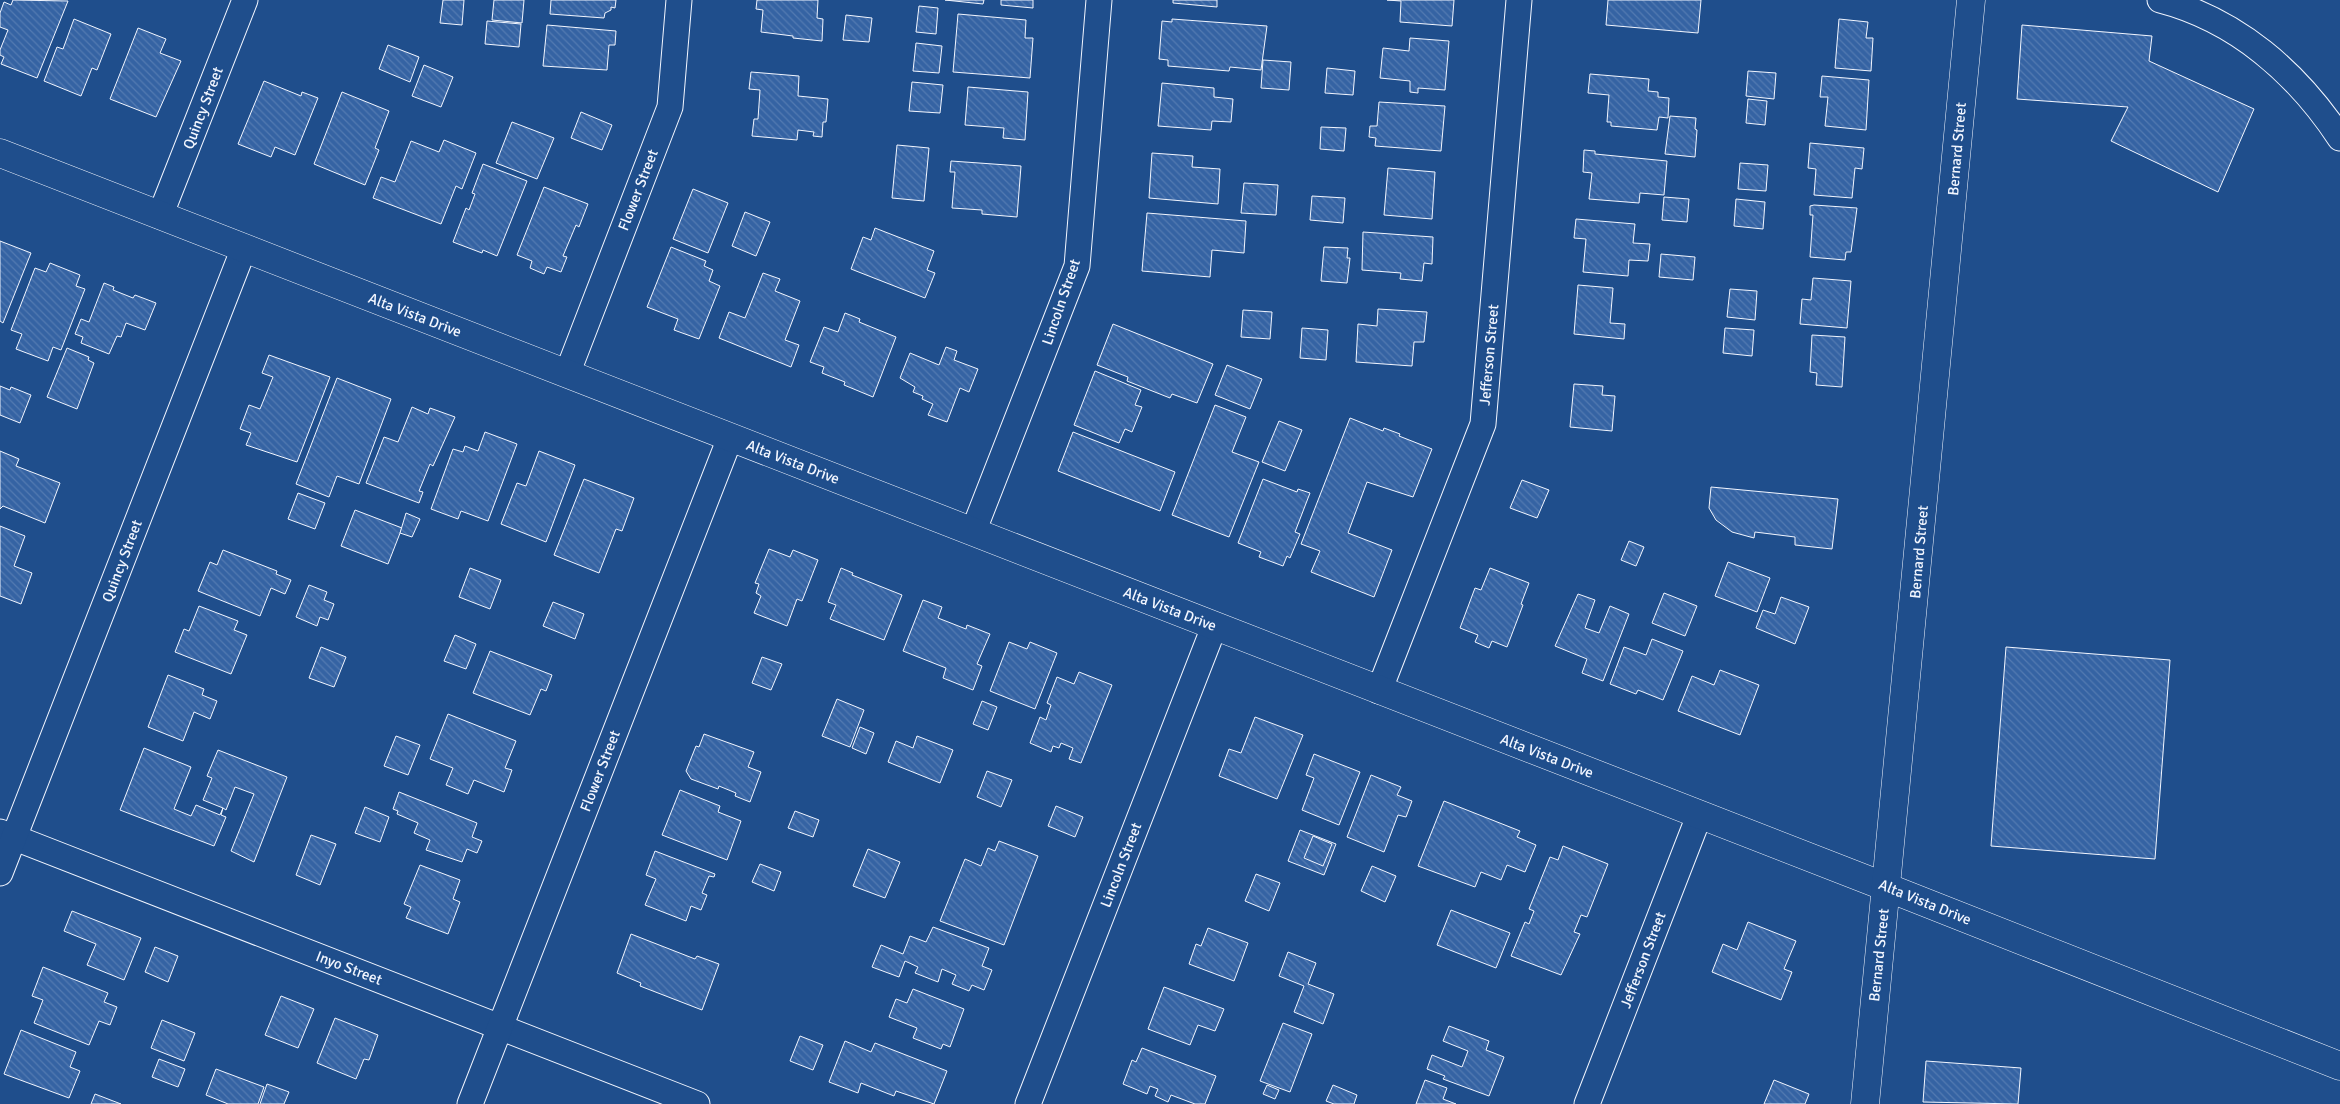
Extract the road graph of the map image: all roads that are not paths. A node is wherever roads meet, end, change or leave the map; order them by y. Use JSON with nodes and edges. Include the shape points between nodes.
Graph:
{"nodes":[{"id":1,"x":245,"y":0,"type":"edge"},
{"id":2,"x":679,"y":0,"type":"edge"},
{"id":3,"x":1099,"y":0,"type":"edge"},
{"id":4,"x":1519,"y":0,"type":"edge"},
{"id":5,"x":1971,"y":0,"type":"edge"},
{"id":6,"x":2160,"y":0,"type":"edge"},
{"id":7,"x":2340,"y":138,"type":"edge"},
{"id":8,"x":0,"y":153,"type":"edge"},
{"id":9,"x":160,"y":216,"type":"junction"},
{"id":10,"x":244,"y":248,"type":"junction"},
{"id":11,"x":567,"y":374,"type":"junction"},
{"id":12,"x":730,"y":438,"type":"junction"},
{"id":13,"x":973,"y":532,"type":"junction"},
{"id":14,"x":1214,"y":627,"type":"junction"},
{"id":15,"x":1379,"y":691,"type":"junction"},
{"id":16,"x":1699,"y":816,"type":"junction"},
{"id":17,"x":7,"y":835,"type":"edge"},
{"id":18,"x":0,"y":874,"type":"edge"},
{"id":19,"x":1886,"y":887,"type":"junction"},
{"id":20,"x":500,"y":1027,"type":"junction"},
{"id":21,"x":2340,"y":1066,"type":"edge"},
{"id":22,"x":470,"y":1104,"type":"edge"},
{"id":23,"x":697,"y":1104,"type":"edge"},
{"id":24,"x":1028,"y":1104,"type":"edge"},
{"id":25,"x":1587,"y":1104,"type":"edge"},
{"id":26,"x":1865,"y":1104,"type":"edge"}],
"edges":[{"from":1,"to":9,"type":"street","name":"Quincy Street"},
{"from":2,"to":11,"type":"street","name":"Flower Street","via":[[670,107]]},
{"from":3,"to":13,"type":"street","name":"Lincoln Street","via":[[1077,266]]},
{"from":4,"to":15,"type":"street","name":"Jefferson Street","via":[[1483,424]]},
{"from":5,"to":19,"type":"street","name":"Bernard Street"},
{"from":6,"to":7,"type":"street","via":[[2221,23],[2259,48],[2296,80]]},
{"from":8,"to":9,"type":"street","name":"Alta Vista Drive"},
{"from":9,"to":10,"type":"street","name":"Alta Vista Drive"},
{"from":10,"to":11,"type":"street","name":"Alta Vista Drive"},
{"from":10,"to":17,"type":"street","name":"Quincy Street"},
{"from":11,"to":12,"type":"street","name":"Alta Vista Drive"},
{"from":12,"to":13,"type":"street","name":"Alta Vista Drive"},
{"from":12,"to":20,"type":"street","name":"Flower Street"},
{"from":13,"to":14,"type":"street","name":"Alta Vista Drive"},
{"from":14,"to":15,"type":"street","name":"Alta Vista Drive"},
{"from":14,"to":24,"type":"street","name":"Lincoln Street"},
{"from":15,"to":16,"type":"street","name":"Alta Vista Drive"},
{"from":16,"to":19,"type":"street","name":"Alta Vista Drive"},
{"from":16,"to":25,"type":"street","name":"Jefferson Street"},
{"from":17,"to":18,"type":"street","name":"Quincy Street"},
{"from":17,"to":20,"type":"street","name":"Inyo Street"},
{"from":19,"to":21,"type":"street","name":"Alta Vista Drive"},
{"from":19,"to":26,"type":"street","name":"Bernard Street"},
{"from":20,"to":22,"type":"street","name":"Flower Street"},
{"from":20,"to":23,"type":"street","name":"Inyo Street"}]}
